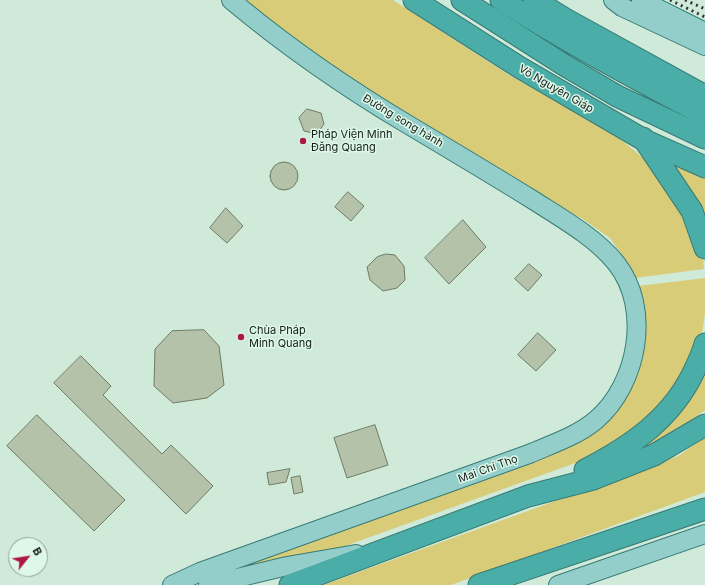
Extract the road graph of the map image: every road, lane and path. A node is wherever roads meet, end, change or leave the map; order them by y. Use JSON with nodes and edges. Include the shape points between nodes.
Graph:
{"nodes":[{"id":1,"x":231,"y":0,"type":"edge"},
{"id":2,"x":414,"y":0,"type":"edge"},
{"id":3,"x":462,"y":0,"type":"edge"},
{"id":4,"x":501,"y":0,"type":"edge"},
{"id":5,"x":534,"y":0,"type":"edge"},
{"id":6,"x":613,"y":0,"type":"edge"},
{"id":7,"x":641,"y":0,"type":"edge"},
{"id":8,"x":705,"y":32,"type":"edge"},
{"id":9,"x":705,"y":46,"type":"edge"},
{"id":10,"x":564,"y":65,"type":"junction"},
{"id":11,"x":520,"y":67,"type":"junction"},
{"id":12,"x":661,"y":73,"type":"junction"},
{"id":13,"x":705,"y":80,"type":"edge"},
{"id":14,"x":617,"y":96,"type":"junction"},
{"id":15,"x":705,"y":96,"type":"edge"},
{"id":16,"x":705,"y":115,"type":"edge"},
{"id":17,"x":705,"y":138,"type":"edge"},
{"id":18,"x":644,"y":140,"type":"junction"},
{"id":19,"x":705,"y":166,"type":"edge"},
{"id":20,"x":582,"y":233,"type":"joint"},
{"id":21,"x":705,"y":248,"type":"edge"},
{"id":22,"x":705,"y":344,"type":"edge"},
{"id":23,"x":705,"y":418,"type":"edge"},
{"id":24,"x":705,"y":426,"type":"edge"},
{"id":25,"x":684,"y":438,"type":"junction"},
{"id":26,"x":537,"y":494,"type":"junction"},
{"id":27,"x":705,"y":509,"type":"edge"},
{"id":28,"x":705,"y":534,"type":"edge"},
{"id":29,"x":705,"y":545,"type":"edge"},
{"id":30,"x":385,"y":551,"type":"junction"},
{"id":31,"x":172,"y":585,"type":"edge"},
{"id":32,"x":208,"y":585,"type":"edge"},
{"id":33,"x":290,"y":585,"type":"edge"},
{"id":34,"x":480,"y":585,"type":"edge"},
{"id":35,"x":558,"y":585,"type":"edge"},
{"id":36,"x":589,"y":585,"type":"edge"}],
"edges":[{"from":1,"to":20,"type":"main road","name":"Đường song hành","via":[[323,71]]},
{"from":2,"to":11,"type":"highway","name":"Võ Nguyên Giáp"},
{"from":3,"to":10,"type":"highway"},
{"from":4,"to":16,"type":"highway","via":[[544,28],[632,78]]},
{"from":5,"to":12,"type":"highway"},
{"from":6,"to":9,"type":"main road","via":[[622,7]]},
{"from":7,"to":8,"type":"main road"},
{"from":10,"to":11,"type":"highway"},
{"from":10,"to":14,"type":"highway"},
{"from":11,"to":18,"type":"highway","name":"Võ Nguyên Giáp"},
{"from":12,"to":13,"type":"highway"},
{"from":12,"to":15,"type":"highway"},
{"from":14,"to":17,"type":"highway"},
{"from":14,"to":18,"type":"highway"},
{"from":18,"to":19,"type":"highway","name":"Võ Nguyên Giáp"},
{"from":18,"to":21,"type":"highway","via":[[692,211]]},
{"from":20,"to":31,"type":"main road","name":"Mai Chí Thọ","via":[[616,263],[626,279],[636,321],[635,346],[623,387],[596,420],[576,434],[529,454],[200,572]]},
{"from":22,"to":26,"type":"highway","via":[[690,381],[675,403],[641,437],[607,459]]},
{"from":23,"to":25,"type":"highway"},
{"from":24,"to":25,"type":"highway"},
{"from":25,"to":26,"type":"highway","via":[[654,455],[593,479]]},
{"from":26,"to":30,"type":"highway"},
{"from":27,"to":34,"type":"highway"},
{"from":28,"to":35,"type":"main road"},
{"from":29,"to":36,"type":"main road"},
{"from":30,"to":32,"type":"main road","via":[[351,554],[287,566]]},
{"from":30,"to":33,"type":"highway"}]}
